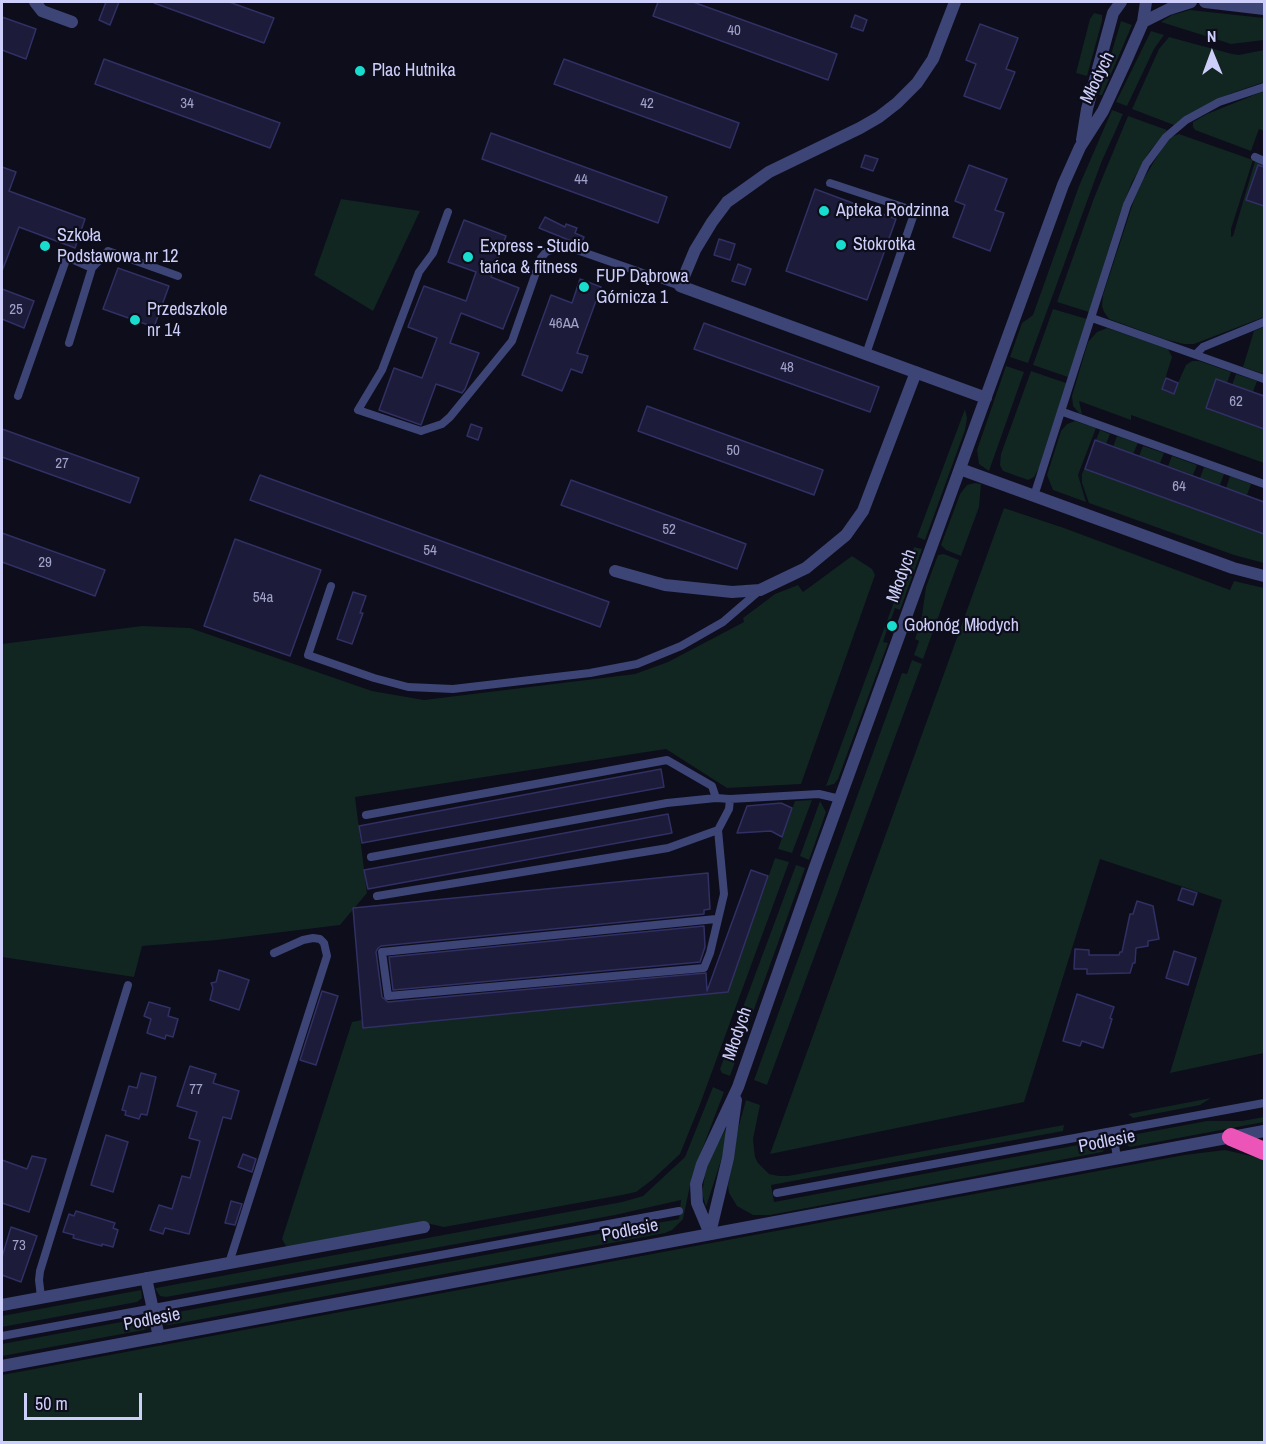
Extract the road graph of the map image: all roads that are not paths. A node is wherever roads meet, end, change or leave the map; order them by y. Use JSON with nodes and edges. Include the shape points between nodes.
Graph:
{"nodes":[{"id":1,"x":35,"y":2,"type":"edge"},
{"id":2,"x":955,"y":2,"type":"edge"},
{"id":3,"x":1121,"y":2,"type":"edge"},
{"id":4,"x":1146,"y":2,"type":"edge"},
{"id":5,"x":1191,"y":2,"type":"edge"},
{"id":6,"x":1205,"y":2,"type":"edge"},
{"id":7,"x":1110,"y":7,"type":"edge"},
{"id":8,"x":1264,"y":9,"type":"edge"},
{"id":9,"x":72,"y":22,"type":"dead end"},
{"id":10,"x":1143,"y":22,"type":"junction"},
{"id":11,"x":1264,"y":87,"type":"edge"},
{"id":12,"x":1080,"y":147,"type":"junction"},
{"id":13,"x":1255,"y":157,"type":"dead end"},
{"id":14,"x":1264,"y":161,"type":"edge"},
{"id":15,"x":830,"y":183,"type":"dead end"},
{"id":16,"x":448,"y":212,"type":"dead end"},
{"id":17,"x":92,"y":268,"type":"junction"},
{"id":18,"x":178,"y":276,"type":"dead end"},
{"id":19,"x":680,"y":286,"type":"junction"},
{"id":20,"x":1092,"y":318,"type":"junction"},
{"id":21,"x":1264,"y":322,"type":"edge"},
{"id":22,"x":69,"y":343,"type":"dead end"},
{"id":23,"x":866,"y":354,"type":"junction"},
{"id":24,"x":1196,"y":354,"type":"junction"},
{"id":25,"x":916,"y":372,"type":"junction"},
{"id":26,"x":1264,"y":379,"type":"edge"},
{"id":27,"x":18,"y":396,"type":"dead end"},
{"id":28,"x":986,"y":398,"type":"junction"},
{"id":29,"x":1063,"y":412,"type":"junction"},
{"id":30,"x":960,"y":469,"type":"junction"},
{"id":31,"x":1264,"y":484,"type":"edge"},
{"id":32,"x":1034,"y":496,"type":"junction"},
{"id":33,"x":615,"y":571,"type":"dead end"},
{"id":34,"x":1264,"y":576,"type":"edge"},
{"id":35,"x":331,"y":586,"type":"dead end"},
{"id":36,"x":760,"y":590,"type":"junction"},
{"id":37,"x":716,"y":798,"type":"junction"},
{"id":38,"x":730,"y":799,"type":"junction"},
{"id":39,"x":840,"y":799,"type":"junction"},
{"id":40,"x":366,"y":815,"type":"dead end"},
{"id":41,"x":718,"y":830,"type":"junction"},
{"id":42,"x":371,"y":856,"type":"dead end"},
{"id":43,"x":377,"y":896,"type":"dead end"},
{"id":44,"x":716,"y":919,"type":"junction"},
{"id":45,"x":274,"y":953,"type":"dead end"},
{"id":46,"x":128,"y":985,"type":"dead end"},
{"id":47,"x":738,"y":1087,"type":"junction"},
{"id":48,"x":1264,"y":1103,"type":"edge"},
{"id":49,"x":1264,"y":1131,"type":"edge"},
{"id":50,"x":1113,"y":1132,"type":"junction"},
{"id":51,"x":1231,"y":1137,"type":"junction"},
{"id":52,"x":1264,"y":1151,"type":"edge"},
{"id":53,"x":1118,"y":1158,"type":"junction"},
{"id":54,"x":777,"y":1193,"type":"dead end"},
{"id":55,"x":679,"y":1211,"type":"dead end"},
{"id":56,"x":424,"y":1227,"type":"dead end"},
{"id":57,"x":710,"y":1234,"type":"junction"},
{"id":58,"x":229,"y":1263,"type":"junction"},
{"id":59,"x":146,"y":1278,"type":"junction"},
{"id":60,"x":41,"y":1298,"type":"junction"},
{"id":61,"x":2,"y":1305,"type":"edge"},
{"id":62,"x":153,"y":1308,"type":"junction"},
{"id":63,"x":2,"y":1336,"type":"edge"},
{"id":64,"x":159,"y":1337,"type":"junction"},
{"id":65,"x":2,"y":1366,"type":"edge"}],
"edges":[{"from":1,"to":9,"type":"street","via":[[42,10]]},
{"from":2,"to":19,"type":"street","via":[[933,59],[917,83],[879,117],[769,172],[727,202],[695,250]]},
{"from":3,"to":7,"type":"street","name":"Młodych"},
{"from":4,"to":10,"type":"street","name":"Młodych"},
{"from":5,"to":10,"type":"street"},
{"from":6,"to":8,"type":"street"},
{"from":7,"to":12,"type":"street","name":"Młodych"},
{"from":10,"to":12,"type":"street","name":"Młodych","via":[[1103,111]]},
{"from":11,"to":20,"type":"lane","via":[[1201,112],[1174,128],[1158,146],[1127,205]]},
{"from":12,"to":28,"type":"street","name":"Młodych"},
{"from":13,"to":14,"type":"lane"},
{"from":15,"to":23,"type":"lane","via":[[915,211]]},
{"from":16,"to":19,"type":"lane","via":[[433,253],[419,272],[382,370],[358,410],[420,431],[442,424],[512,341],[541,258],[556,248],[574,249]]},
{"from":17,"to":18,"type":"lane","via":[[108,252]]},
{"from":17,"to":22,"type":"lane"},
{"from":17,"to":27,"type":"lane","via":[[67,257]]},
{"from":19,"to":23,"type":"street"},
{"from":20,"to":24,"type":"lane"},
{"from":20,"to":29,"type":"lane"},
{"from":21,"to":24,"type":"lane","via":[[1203,347]]},
{"from":23,"to":25,"type":"street"},
{"from":24,"to":26,"type":"lane"},
{"from":25,"to":28,"type":"street"},
{"from":25,"to":36,"type":"street","via":[[862,511],[846,535],[806,568]]},
{"from":28,"to":30,"type":"street","name":"Młodych"},
{"from":29,"to":31,"type":"lane"},
{"from":29,"to":32,"type":"lane"},
{"from":30,"to":32,"type":"street"},
{"from":30,"to":39,"type":"street","name":"Młodych"},
{"from":32,"to":34,"type":"street"},
{"from":33,"to":36,"type":"street","via":[[690,589]]},
{"from":35,"to":36,"type":"lane","via":[[308,655],[408,687],[453,689],[637,664],[681,646],[723,622]]},
{"from":37,"to":38,"type":"lane"},
{"from":37,"to":40,"type":"lane","via":[[712,786],[667,760]]},
{"from":37,"to":42,"type":"lane","via":[[667,803]]},
{"from":38,"to":39,"type":"lane","via":[[819,794]]},
{"from":38,"to":41,"type":"lane"},
{"from":39,"to":47,"type":"street","name":"Młodych"},
{"from":41,"to":43,"type":"lane","via":[[668,849]]},
{"from":41,"to":44,"type":"lane","via":[[724,894]]},
{"from":44,"to":44,"type":"lane","via":[[704,968],[388,996],[382,952]]},
{"from":45,"to":58,"type":"lane","via":[[313,938],[324,943],[327,956]]},
{"from":46,"to":60,"type":"lane","via":[[40,1271]]},
{"from":47,"to":57,"type":"street","name":"Młodych","via":[[728,1158]]},
{"from":47,"to":57,"type":"street","name":"Młodych","via":[[696,1184],[699,1210]]},
{"from":48,"to":50,"type":"lane","name":"Podlesie"},
{"from":49,"to":51,"type":"street","name":"Podlesie"},
{"from":50,"to":53,"type":"lane"},
{"from":50,"to":54,"type":"lane","name":"Podlesie"},
{"from":51,"to":52,"type":"highway"},
{"from":51,"to":53,"type":"street","name":"Podlesie"},
{"from":53,"to":57,"type":"street","name":"Podlesie"},
{"from":55,"to":62,"type":"lane","name":"Podlesie"},
{"from":56,"to":58,"type":"street"},
{"from":57,"to":64,"type":"street","name":"Podlesie"},
{"from":58,"to":59,"type":"street"},
{"from":59,"to":60,"type":"street"},
{"from":59,"to":62,"type":"street"},
{"from":60,"to":61,"type":"street"},
{"from":62,"to":63,"type":"lane","name":"Podlesie"},
{"from":62,"to":64,"type":"street"},
{"from":64,"to":65,"type":"street","name":"Podlesie"}]}
